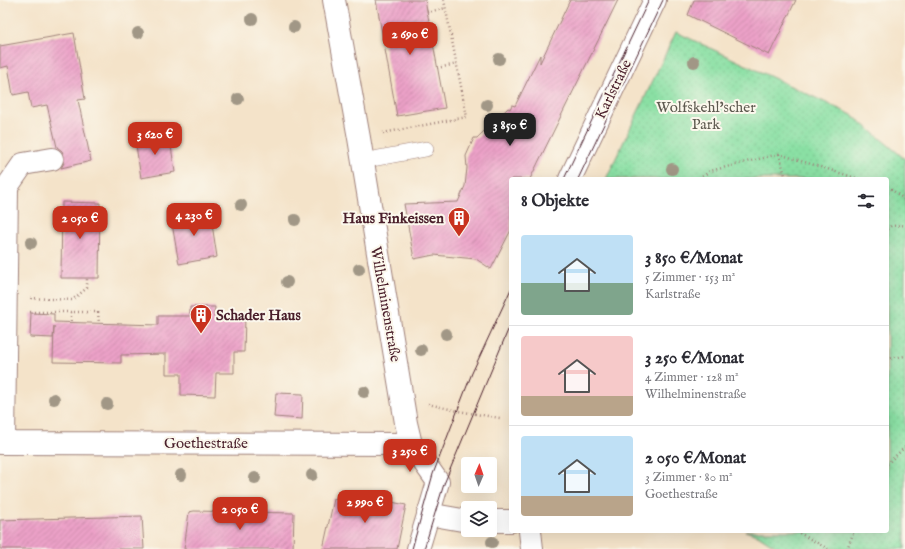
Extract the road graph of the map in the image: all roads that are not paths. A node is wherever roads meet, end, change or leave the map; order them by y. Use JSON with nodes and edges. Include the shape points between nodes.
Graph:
{"nodes":[{"id":1,"x":334,"y":0,"type":"edge"},
{"id":2,"x":655,"y":0,"type":"edge"},
{"id":3,"x":426,"y":149,"type":"dead end"},
{"id":4,"x":52,"y":159,"type":"dead end"},
{"id":5,"x":362,"y":161,"type":"junction"},
{"id":6,"x":571,"y":177,"type":"edge"},
{"id":7,"x":2,"y":443,"type":"edge"},
{"id":8,"x":411,"y":444,"type":"junction"},
{"id":9,"x":428,"y":514,"type":"junction"},
{"id":10,"x":461,"y":520,"type":"edge"},
{"id":11,"x":497,"y":521,"type":"edge"},
{"id":12,"x":509,"y":521,"type":"edge"},
{"id":13,"x":530,"y":533,"type":"edge"},
{"id":14,"x":418,"y":549,"type":"edge"},
{"id":15,"x":532,"y":549,"type":"edge"}],
"edges":[{"from":1,"to":5,"type":"street","name":"Wilhelminenstraße"},
{"from":2,"to":6,"type":"street","name":"Karlstraße"},
{"from":3,"to":5,"type":"lane"},
{"from":4,"to":7,"type":"street","via":[[24,164],[8,187]]},
{"from":5,"to":8,"type":"street","name":"Wilhelminenstraße"},
{"from":7,"to":8,"type":"street","name":"Goethestraße"},
{"from":8,"to":9,"type":"street","name":"Wilhelminenstraße","via":[[438,482]]},
{"from":9,"to":10,"type":"street"},
{"from":9,"to":14,"type":"street"},
{"from":11,"to":12,"type":"street"},
{"from":13,"to":15,"type":"street"}]}
